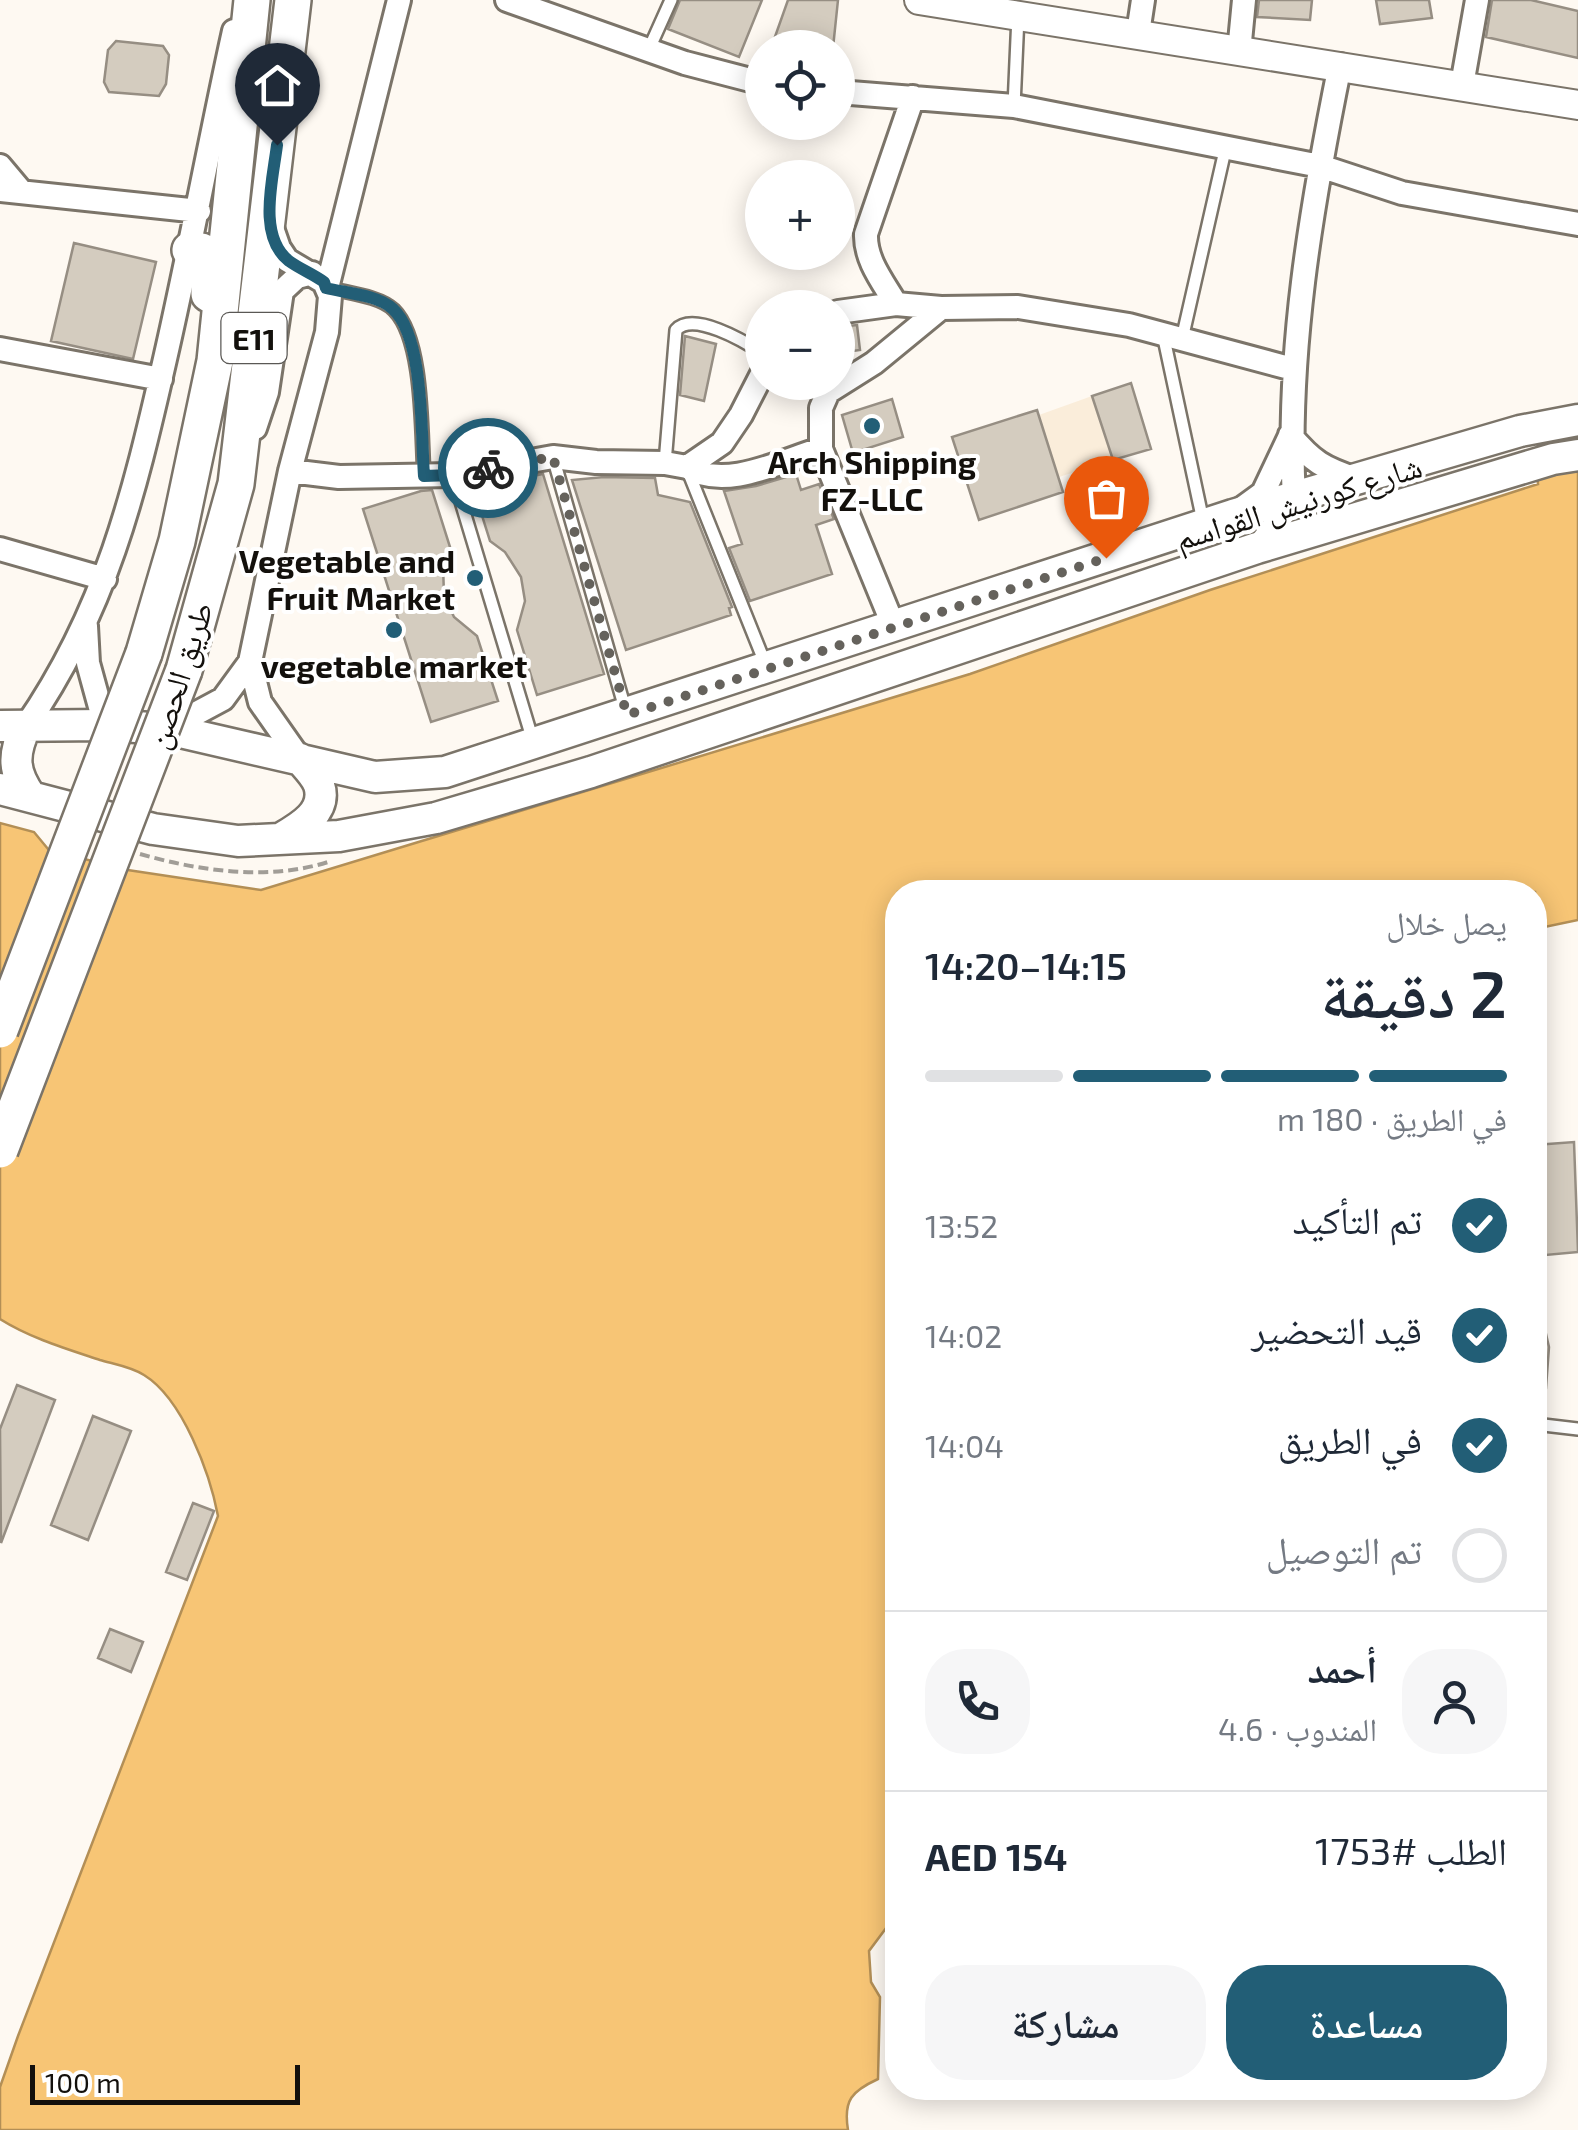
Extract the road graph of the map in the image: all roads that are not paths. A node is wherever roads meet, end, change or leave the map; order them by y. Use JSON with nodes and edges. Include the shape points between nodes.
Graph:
{"nodes":[{"id":1,"x":241,"y":0,"type":"edge"},
{"id":2,"x":252,"y":0,"type":"edge"},
{"id":3,"x":293,"y":0,"type":"edge"},
{"id":4,"x":399,"y":0,"type":"edge"},
{"id":5,"x":507,"y":0,"type":"edge"},
{"id":6,"x":671,"y":0,"type":"edge"},
{"id":7,"x":919,"y":0,"type":"edge"},
{"id":8,"x":1143,"y":0,"type":"edge"},
{"id":9,"x":1244,"y":0,"type":"edge"},
{"id":10,"x":1477,"y":0,"type":"edge"},
{"id":11,"x":1009,"y":10,"type":"edge"},
{"id":12,"x":1138,"y":33,"type":"junction"},
{"id":13,"x":650,"y":49,"type":"junction"},
{"id":14,"x":1240,"y":52,"type":"junction"},
{"id":15,"x":1340,"y":65,"type":"junction"},
{"id":16,"x":745,"y":81,"type":"edge"},
{"id":17,"x":1462,"y":85,"type":"junction"},
{"id":18,"x":855,"y":93,"type":"edge"},
{"id":19,"x":913,"y":97,"type":"junction"},
{"id":20,"x":1578,"y":105,"type":"edge"},
{"id":21,"x":1014,"y":106,"type":"junction"},
{"id":22,"x":1226,"y":146,"type":"junction"},
{"id":23,"x":0,"y":166,"type":"edge"},
{"id":24,"x":1320,"y":166,"type":"junction"},
{"id":25,"x":10,"y":190,"type":"edge"},
{"id":26,"x":199,"y":210,"type":"junction"},
{"id":27,"x":269,"y":217,"type":"junction"},
{"id":28,"x":1578,"y":224,"type":"edge"},
{"id":29,"x":190,"y":250,"type":"junction"},
{"id":30,"x":319,"y":281,"type":"junction"},
{"id":31,"x":896,"y":304,"type":"junction"},
{"id":32,"x":941,"y":308,"type":"junction"},
{"id":33,"x":855,"y":310,"type":"edge"},
{"id":34,"x":1172,"y":336,"type":"junction"},
{"id":35,"x":745,"y":343,"type":"edge"},
{"id":36,"x":0,"y":349,"type":"edge"},
{"id":37,"x":1293,"y":369,"type":"junction"},
{"id":38,"x":855,"y":371,"type":"edge"},
{"id":39,"x":161,"y":379,"type":"junction"},
{"id":40,"x":749,"y":400,"type":"edge"},
{"id":41,"x":821,"y":400,"type":"edge"},
{"id":42,"x":1578,"y":420,"type":"edge"},
{"id":43,"x":1290,"y":435,"type":"junction"},
{"id":44,"x":821,"y":449,"type":"junction"},
{"id":45,"x":1578,"y":454,"type":"edge"},
{"id":46,"x":553,"y":457,"type":"junction"},
{"id":47,"x":676,"y":465,"type":"junction"},
{"id":48,"x":290,"y":471,"type":"junction"},
{"id":49,"x":453,"y":475,"type":"junction"},
{"id":50,"x":424,"y":476,"type":"junction"},
{"id":51,"x":1358,"y":480,"type":"junction"},
{"id":52,"x":236,"y":484,"type":"junction"},
{"id":53,"x":1294,"y":500,"type":"junction"},
{"id":54,"x":1233,"y":515,"type":"junction"},
{"id":55,"x":1204,"y":526,"type":"junction"},
{"id":56,"x":1257,"y":548,"type":"junction"},
{"id":57,"x":0,"y":549,"type":"edge"},
{"id":58,"x":105,"y":579,"type":"junction"},
{"id":59,"x":86,"y":626,"type":"junction"},
{"id":60,"x":894,"y":626,"type":"junction"},
{"id":61,"x":144,"y":654,"type":"junction"},
{"id":62,"x":250,"y":662,"type":"junction"},
{"id":63,"x":767,"y":669,"type":"junction"},
{"id":64,"x":627,"y":715,"type":"junction"},
{"id":65,"x":105,"y":725,"type":"junction"},
{"id":66,"x":13,"y":726,"type":"edge"},
{"id":67,"x":167,"y":729,"type":"junction"},
{"id":68,"x":535,"y":746,"type":"junction"},
{"id":69,"x":300,"y":759,"type":"junction"},
{"id":70,"x":0,"y":789,"type":"edge"},
{"id":71,"x":32,"y":797,"type":"junction"},
{"id":72,"x":278,"y":841,"type":"junction"},
{"id":73,"x":0,"y":1030,"type":"edge"},
{"id":74,"x":0,"y":1150,"type":"edge"},
{"id":75,"x":1547,"y":1425,"type":"edge"},
{"id":76,"x":1578,"y":1429,"type":"edge"}],
"edges":[{"from":1,"to":26,"type":"street"},
{"from":2,"to":61,"type":"main road","name":"طريق الحصن","number":"E11","via":[[214,361],[178,541]]},
{"from":3,"to":27,"type":"main road","name":"طريق الحصن","number":"E11"},
{"from":4,"to":30,"type":"street"},
{"from":5,"to":13,"type":"street"},
{"from":6,"to":13,"type":"lane"},
{"from":7,"to":11,"type":"street"},
{"from":8,"to":12,"type":"street"},
{"from":9,"to":14,"type":"street"},
{"from":10,"to":17,"type":"street"},
{"from":11,"to":12,"type":"street"},
{"from":11,"to":21,"type":"lane"},
{"from":12,"to":14,"type":"street"},
{"from":13,"to":16,"type":"street"},
{"from":14,"to":15,"type":"street"},
{"from":15,"to":17,"type":"street"},
{"from":15,"to":24,"type":"street"},
{"from":17,"to":20,"type":"street"},
{"from":18,"to":19,"type":"street"},
{"from":19,"to":21,"type":"street"},
{"from":19,"to":31,"type":"street","via":[[866,234],[865,248]]},
{"from":21,"to":22,"type":"street"},
{"from":22,"to":24,"type":"street"},
{"from":22,"to":34,"type":"lane"},
{"from":23,"to":25,"type":"street"},
{"from":24,"to":28,"type":"street","via":[[1402,193]]},
{"from":24,"to":37,"type":"street"},
{"from":25,"to":26,"type":"street"},
{"from":26,"to":29,"type":"street"},
{"from":27,"to":30,"type":"street","via":[[278,248]]},
{"from":27,"to":52,"type":"main road","name":"طريق الحصن","number":"E11"},
{"from":29,"to":39,"type":"street"},
{"from":29,"to":61,"type":"main road","via":[[209,263],[210,284]]},
{"from":30,"to":48,"type":"street","via":[[331,313]]},
{"from":30,"to":50,"type":"lane","via":[[396,310],[416,359]]},
{"from":30,"to":52,"type":"street","via":[[296,277],[282,291],[267,392]]},
{"from":31,"to":32,"type":"street"},
{"from":31,"to":33,"type":"street"},
{"from":32,"to":34,"type":"street","via":[[1018,307]]},
{"from":32,"to":38,"type":"street"},
{"from":34,"to":37,"type":"street"},
{"from":34,"to":55,"type":"lane"},
{"from":35,"to":47,"type":"lane","via":[[692,322],[676,330]]},
{"from":36,"to":39,"type":"street"},
{"from":37,"to":43,"type":"street"},
{"from":39,"to":58,"type":"street"},
{"from":40,"to":47,"type":"street","via":[[722,443]]},
{"from":41,"to":44,"type":"street"},
{"from":42,"to":51,"type":"main road","name":"شارع كورنيش القواسم"},
{"from":43,"to":51,"type":"street","via":[[1323,468]]},
{"from":43,"to":53,"type":"street"},
{"from":43,"to":54,"type":"street","via":[[1263,493]]},
{"from":44,"to":47,"type":"street","via":[[734,475],[701,476]]},
{"from":44,"to":60,"type":"street"},
{"from":45,"to":56,"type":"main road","name":"شارع كورنيش القواسم"},
{"from":46,"to":47,"type":"street"},
{"from":46,"to":49,"type":"street"},
{"from":46,"to":64,"type":"lane"},
{"from":47,"to":63,"type":"lane"},
{"from":48,"to":50,"type":"street"},
{"from":48,"to":62,"type":"street"},
{"from":49,"to":50,"type":"street"},
{"from":49,"to":68,"type":"lane"},
{"from":51,"to":53,"type":"main road","name":"شارع كورنيش القواسم"},
{"from":52,"to":74,"type":"main road","name":"طريق الحصن","number":"E11","bridge":true,"via":[[184,670]]},
{"from":53,"to":54,"type":"main road","name":"شارع كورنيش القواسم"},
{"from":53,"to":56,"type":"street"},
{"from":54,"to":55,"type":"main road","name":"شارع كورنيش القواسم"},
{"from":55,"to":60,"type":"main road","name":"شارع كورنيش القواسم"},
{"from":56,"to":72,"type":"main road","name":"شارع كورنيش القواسم","via":[[436,818]]},
{"from":57,"to":58,"type":"street"},
{"from":58,"to":59,"type":"street"},
{"from":59,"to":65,"type":"street","via":[[88,663]]},
{"from":59,"to":66,"type":"street"},
{"from":60,"to":63,"type":"main road","name":"شارع كورنيش القواسم"},
{"from":61,"to":73,"type":"main road","name":"طريق الحصن","number":"E11","bridge":true},
{"from":62,"to":67,"type":"street","via":[[223,699]]},
{"from":62,"to":69,"type":"street","via":[[260,702]]},
{"from":63,"to":64,"type":"main road","name":"شارع كورنيش القواسم"},
{"from":64,"to":68,"type":"main road","name":"شارع كورنيش القواسم"},
{"from":65,"to":66,"type":"main road","name":"شارع كورنيش القواسم"},
{"from":65,"to":67,"type":"main road","name":"شارع كورنيش القواسم"},
{"from":66,"to":71,"type":"main road","via":[[18,778]]},
{"from":67,"to":69,"type":"main road","name":"شارع كورنيش القواسم"},
{"from":68,"to":69,"type":"main road","name":"شارع كورنيش القواسم","via":[[445,772],[374,778]]},
{"from":69,"to":72,"type":"main road","via":[[319,783],[320,798],[303,826]]},
{"from":70,"to":71,"type":"main road","name":"شارع كورنيش القواسم"},
{"from":71,"to":72,"type":"main road","name":"شارع كورنيش القواسم","via":[[154,830]]},
{"from":75,"to":76,"type":"lane"}]}
